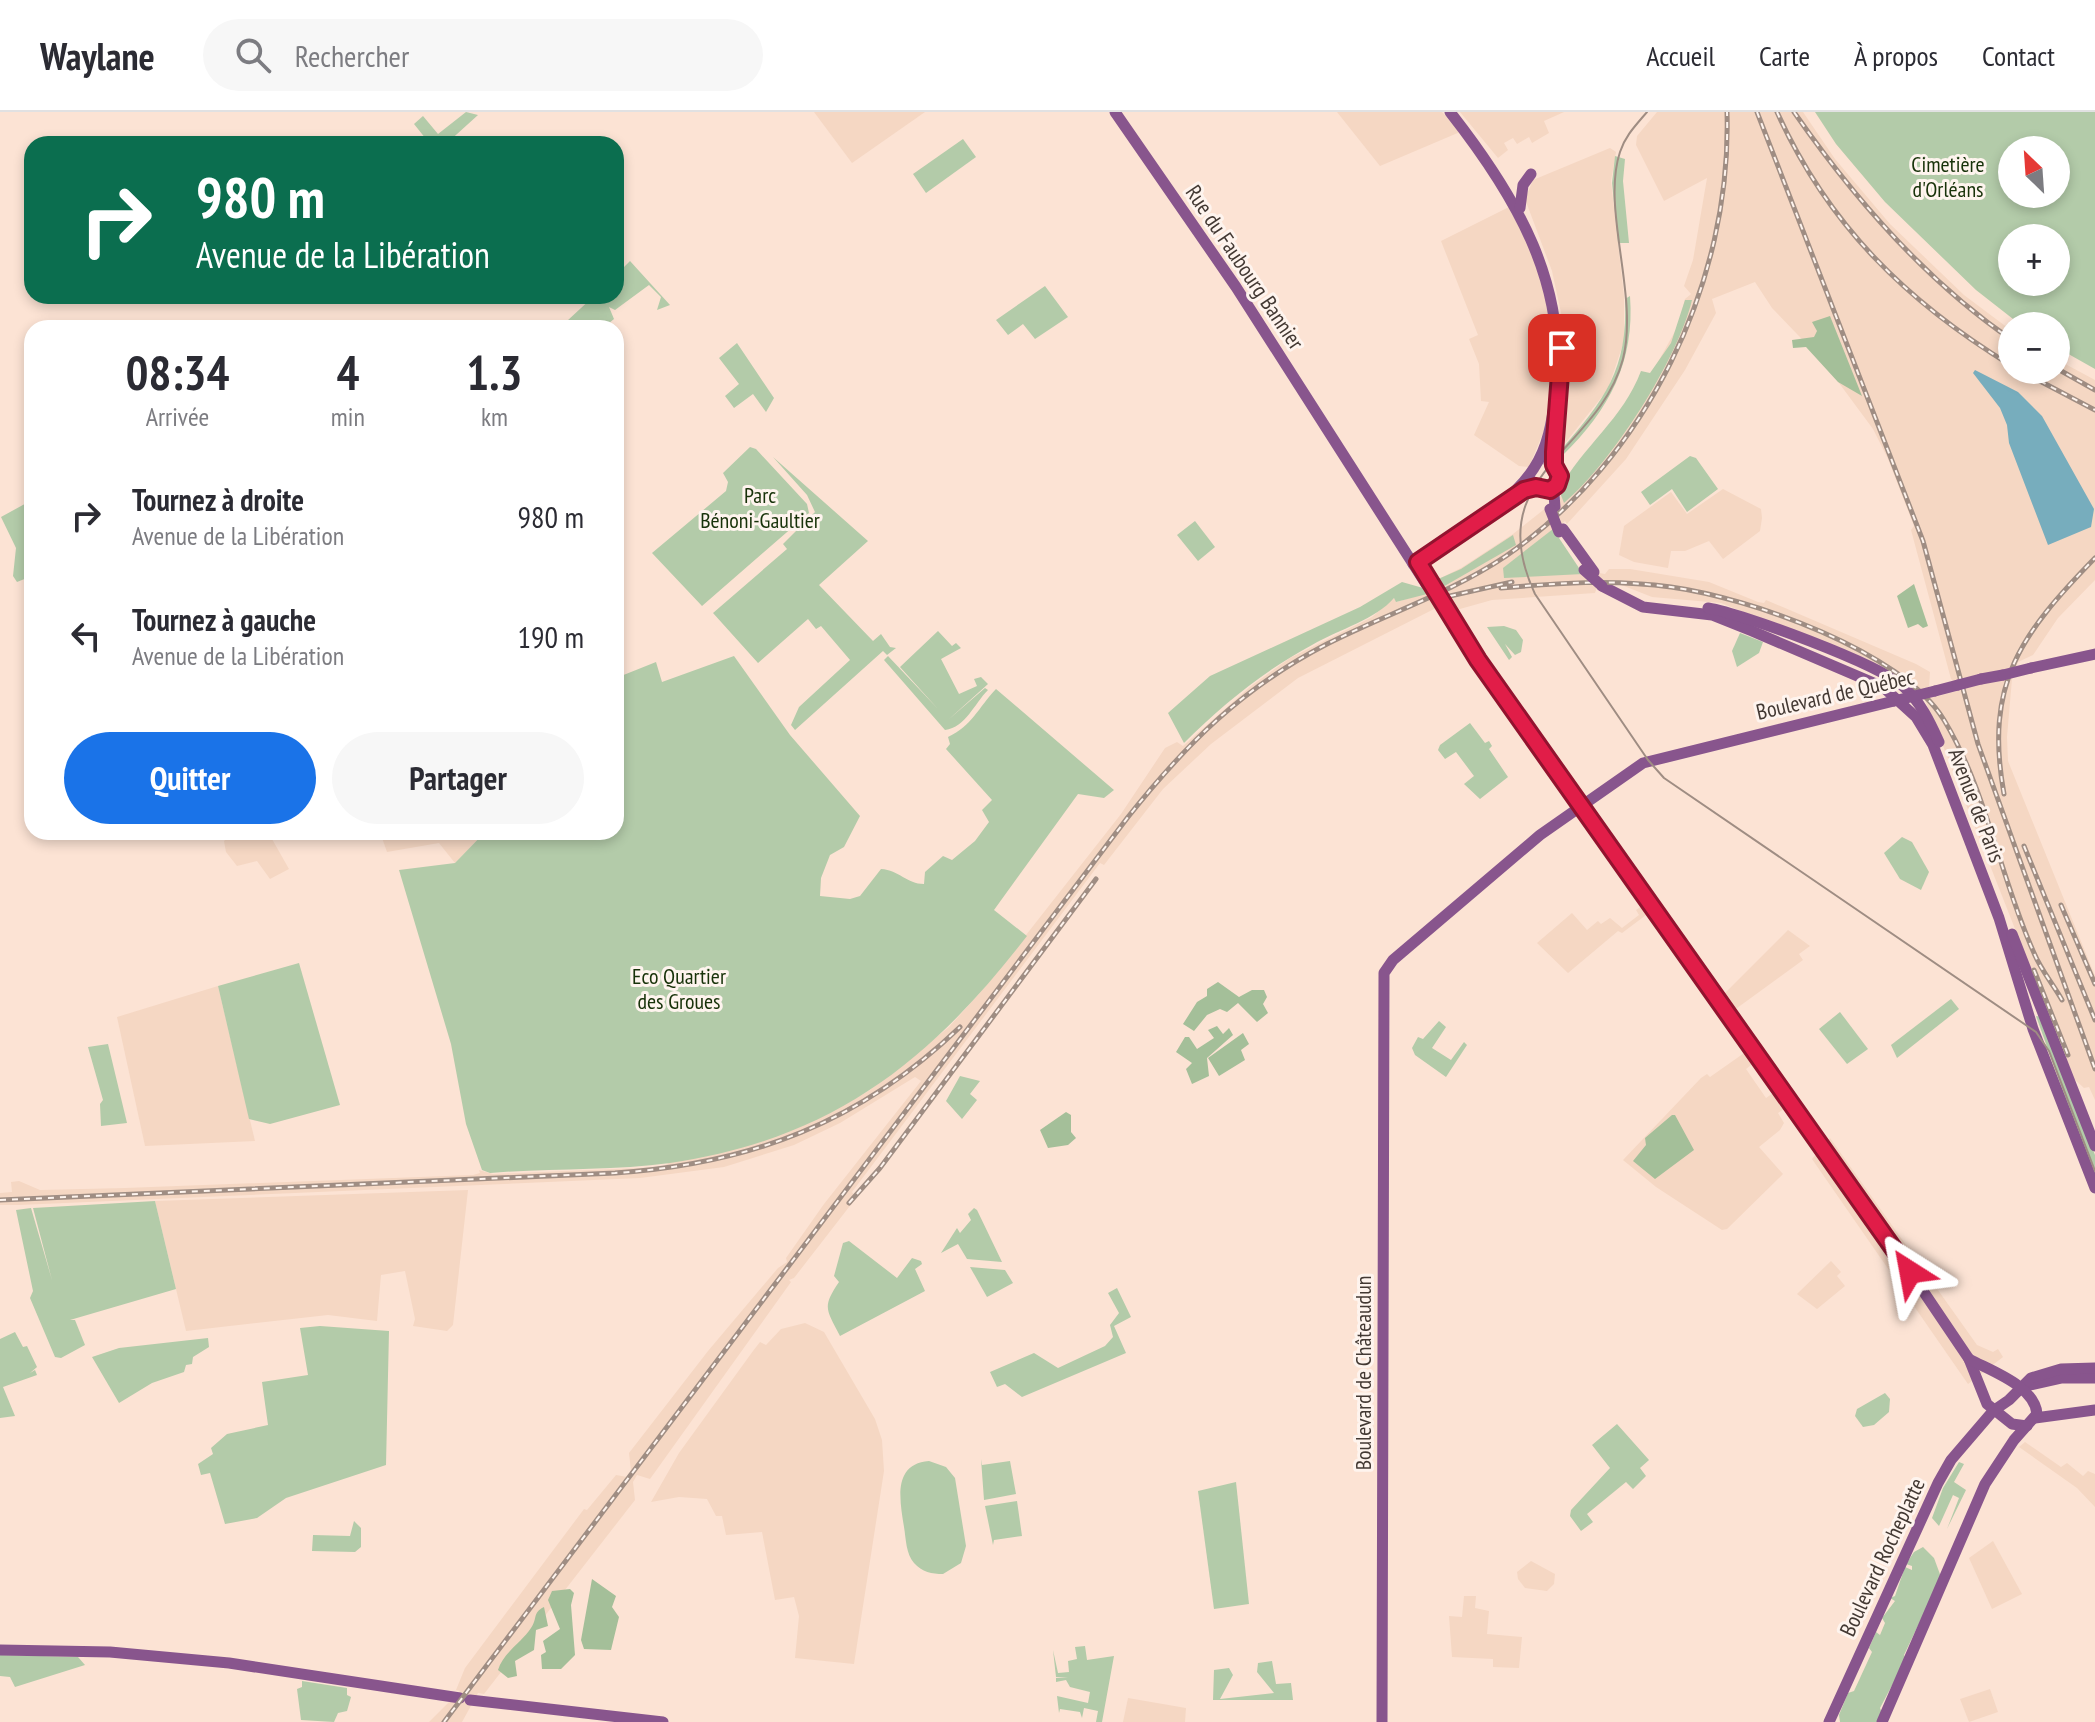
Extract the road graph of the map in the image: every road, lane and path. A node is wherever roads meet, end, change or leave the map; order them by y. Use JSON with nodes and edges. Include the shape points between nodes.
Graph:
{"nodes":[{"id":1,"x":1115,"y":112,"type":"edge"},
{"id":2,"x":1452,"y":112,"type":"edge"},
{"id":3,"x":1531,"y":174,"type":"dead end"},
{"id":4,"x":1520,"y":208,"type":"junction"},
{"id":5,"x":1536,"y":242,"type":"junction"},
{"id":6,"x":1554,"y":465,"type":"junction"},
{"id":7,"x":1534,"y":469,"type":"junction"},
{"id":8,"x":1557,"y":485,"type":"junction"},
{"id":9,"x":1538,"y":488,"type":"junction"},
{"id":10,"x":1552,"y":508,"type":"junction"},
{"id":11,"x":1487,"y":516,"type":"junction"},
{"id":12,"x":1416,"y":563,"type":"junction"},
{"id":13,"x":1648,"y":606,"type":"junction"},
{"id":14,"x":1448,"y":613,"type":"junction"},
{"id":15,"x":2095,"y":654,"type":"edge"},
{"id":16,"x":1580,"y":803,"type":"junction"},
{"id":17,"x":2095,"y":1146,"type":"edge"},
{"id":18,"x":2095,"y":1188,"type":"edge"},
{"id":19,"x":1969,"y":1359,"type":"junction"},
{"id":20,"x":2095,"y":1368,"type":"edge"},
{"id":21,"x":1987,"y":1369,"type":"junction"},
{"id":22,"x":1976,"y":1377,"type":"junction"},
{"id":23,"x":2095,"y":1378,"type":"edge"},
{"id":24,"x":2024,"y":1392,"type":"junction"},
{"id":25,"x":2009,"y":1400,"type":"junction"},
{"id":26,"x":2095,"y":1410,"type":"edge"},
{"id":27,"x":1990,"y":1415,"type":"junction"},
{"id":28,"x":2007,"y":1419,"type":"junction"},
{"id":29,"x":2024,"y":1430,"type":"junction"},
{"id":30,"x":0,"y":1650,"type":"edge"},
{"id":31,"x":544,"y":1709,"type":"junction"},
{"id":32,"x":622,"y":1722,"type":"edge"},
{"id":33,"x":663,"y":1722,"type":"edge"},
{"id":34,"x":1382,"y":1722,"type":"edge"},
{"id":35,"x":1829,"y":1722,"type":"edge"},
{"id":36,"x":1882,"y":1722,"type":"edge"}],
"edges":[{"from":1,"to":12,"type":"main road","name":"Rue du Faubourg Bannier"},
{"from":2,"to":4,"type":"main road","via":[[1501,173]]},
{"from":2,"to":5,"type":"main road"},
{"from":3,"to":4,"type":"main road","via":[[1523,185]]},
{"from":4,"to":5,"type":"main road"},
{"from":5,"to":6,"type":"main road","via":[[1555,296],[1562,348]]},
{"from":5,"to":7,"type":"main road","via":[[1551,297],[1557,384],[1549,434]]},
{"from":6,"to":7,"type":"main road","via":[[1544,462]]},
{"from":6,"to":8,"type":"main road","via":[[1560,473]]},
{"from":7,"to":9,"type":"main road"},
{"from":7,"to":11,"type":"main road"},
{"from":8,"to":9,"type":"main road"},
{"from":8,"to":10,"type":"main road","name":"Avenue de Paris"},
{"from":9,"to":10,"type":"main road","name":"Avenue de Paris"},
{"from":9,"to":11,"type":"main road","via":[[1524,490]]},
{"from":10,"to":13,"type":"main road","name":"Avenue de Paris","bridge":true,"via":[[1589,571]]},
{"from":11,"to":12,"type":"main road"},
{"from":12,"to":14,"type":"main road","name":"Rue du Faubourg Bannier","bridge":true},
{"from":13,"to":17,"type":"main road","name":"Avenue de Paris","via":[[1708,608],[1739,616],[1873,668],[1897,681],[1918,703],[1940,743]]},
{"from":13,"to":18,"type":"main road","name":"Avenue de Paris","via":[[1712,615],[1735,624],[1875,683],[1916,717],[1933,745]]},
{"from":14,"to":16,"type":"main road","name":"Rue du Faubourg Bannier"},
{"from":14,"to":16,"type":"main road","name":"Rue du Faubourg Bannier","via":[[1475,662]]},
{"from":15,"to":16,"type":"main road","name":"Boulevard de Québec","bridge":true,"via":[[1648,760]]},
{"from":16,"to":19,"type":"main road","name":"Rue du Faubourg Bannier"},
{"from":16,"to":34,"type":"main road","name":"Boulevard de Châteaudun","via":[[1386,965]]},
{"from":19,"to":21,"type":"main road","name":"Rue du Faubourg Bannier"},
{"from":19,"to":22,"type":"main road","name":"Rue du Faubourg Bannier"},
{"from":20,"to":24,"type":"main road","via":[[2044,1372]]},
{"from":21,"to":22,"type":"main road"},
{"from":21,"to":24,"type":"main road","name":"Rue du Faubourg Bannier"},
{"from":22,"to":27,"type":"main road","name":"Rue du Faubourg Bannier"},
{"from":23,"to":24,"type":"main road","via":[[2062,1378]]},
{"from":24,"to":25,"type":"main road"},
{"from":24,"to":29,"type":"main road","via":[[2036,1405]]},
{"from":25,"to":27,"type":"main road","name":"Boulevard Rocheplatte"},
{"from":25,"to":28,"type":"main road"},
{"from":26,"to":29,"type":"main road"},
{"from":27,"to":28,"type":"main road"},
{"from":27,"to":35,"type":"main road","name":"Boulevard Rocheplatte","via":[[1938,1483]]},
{"from":28,"to":29,"type":"main road"},
{"from":29,"to":36,"type":"main road","via":[[1985,1484]]},
{"from":30,"to":31,"type":"main road","via":[[110,1652],[238,1663]]},
{"from":31,"to":32,"type":"main road"},
{"from":31,"to":33,"type":"main road"}]}
